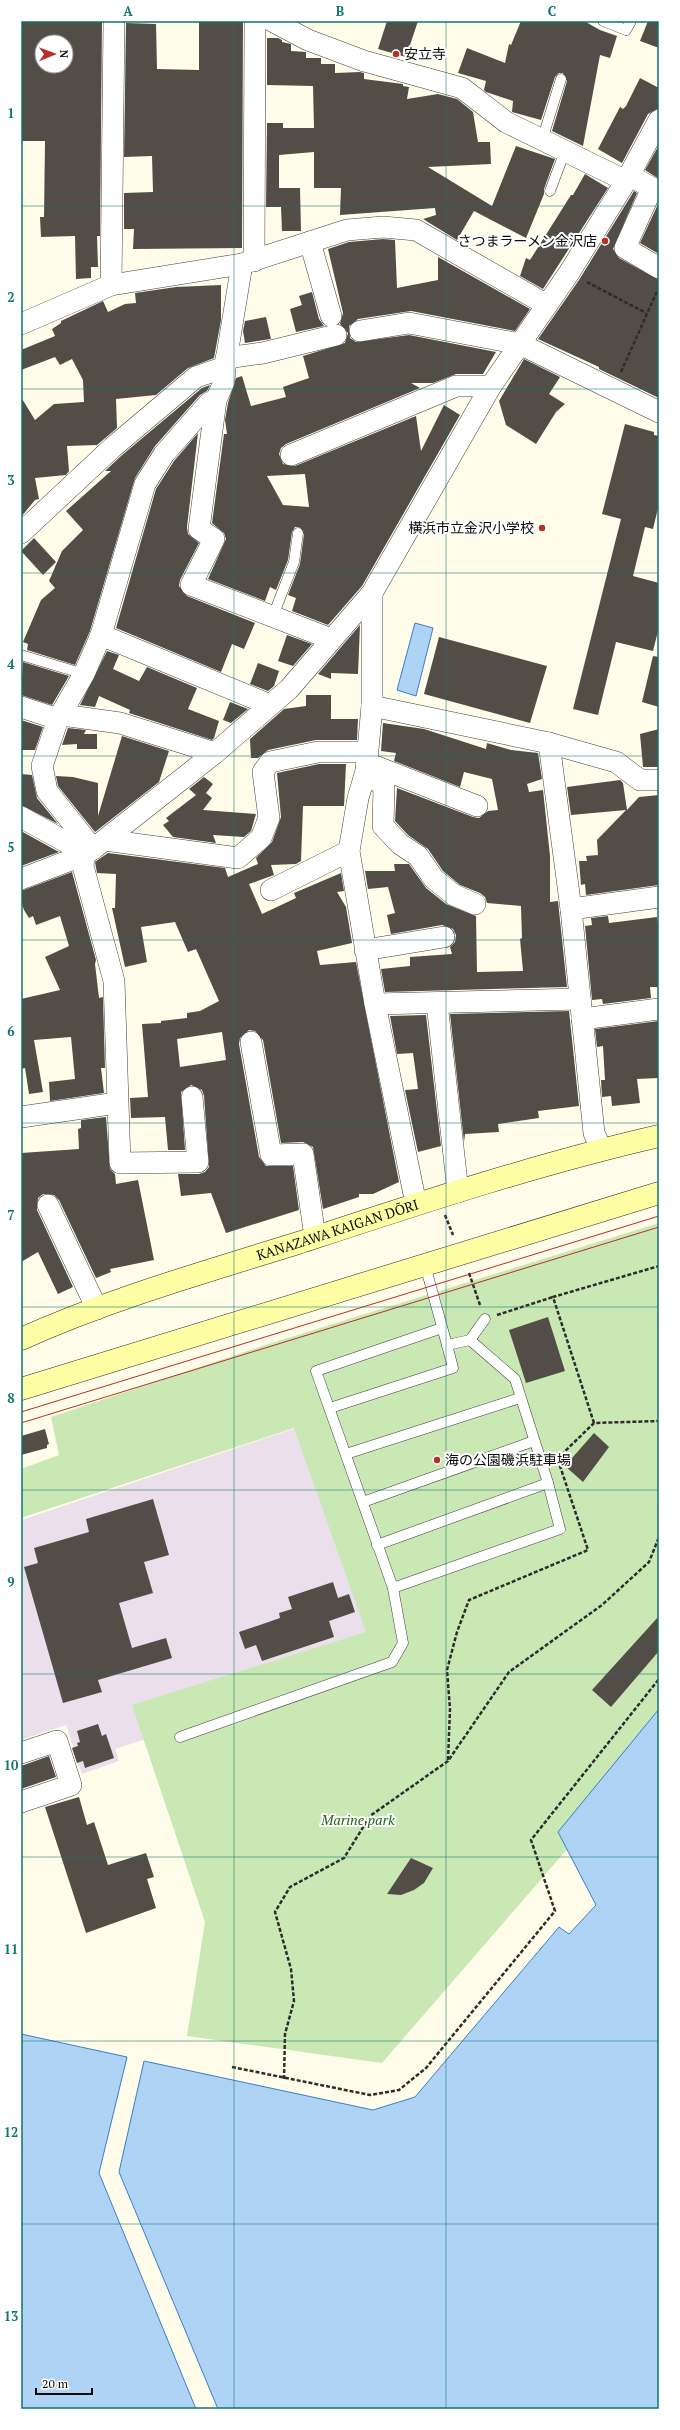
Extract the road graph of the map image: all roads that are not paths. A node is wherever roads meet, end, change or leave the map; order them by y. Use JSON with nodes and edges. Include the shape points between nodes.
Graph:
{"nodes":[{"id":1,"x":114,"y":21,"type":"edge"},
{"id":2,"x":255,"y":21,"type":"edge"},
{"id":3,"x":272,"y":21,"type":"edge"},
{"id":4,"x":603,"y":21,"type":"edge"},
{"id":5,"x":631,"y":21,"type":"edge"},
{"id":6,"x":561,"y":79,"type":"dead end"},
{"id":7,"x":659,"y":120,"type":"edge"},
{"id":8,"x":542,"y":140,"type":"junction"},
{"id":9,"x":565,"y":151,"type":"junction"},
{"id":10,"x":628,"y":178,"type":"junction"},
{"id":11,"x":550,"y":191,"type":"dead end"},
{"id":12,"x":310,"y":242,"type":"junction"},
{"id":13,"x":248,"y":262,"type":"junction"},
{"id":14,"x":659,"y":268,"type":"edge"},
{"id":15,"x":111,"y":286,"type":"junction"},
{"id":16,"x":546,"y":305,"type":"junction"},
{"id":17,"x":21,"y":324,"type":"edge"},
{"id":18,"x":360,"y":331,"type":"dead end"},
{"id":19,"x":520,"y":344,"type":"junction"},
{"id":20,"x":226,"y":363,"type":"junction"},
{"id":21,"x":491,"y":386,"type":"junction"},
{"id":22,"x":216,"y":400,"type":"junction"},
{"id":23,"x":659,"y":412,"type":"edge"},
{"id":24,"x":291,"y":455,"type":"dead end"},
{"id":25,"x":21,"y":533,"type":"edge"},
{"id":26,"x":298,"y":533,"type":"dead end"},
{"id":27,"x":372,"y":593,"type":"junction"},
{"id":28,"x":273,"y":616,"type":"junction"},
{"id":29,"x":101,"y":635,"type":"junction"},
{"id":30,"x":331,"y":639,"type":"junction"},
{"id":31,"x":21,"y":655,"type":"edge"},
{"id":32,"x":84,"y":674,"type":"junction"},
{"id":33,"x":270,"y":705,"type":"junction"},
{"id":34,"x":372,"y":706,"type":"junction"},
{"id":35,"x":21,"y":707,"type":"edge"},
{"id":36,"x":60,"y":717,"type":"junction"},
{"id":37,"x":549,"y":743,"type":"junction"},
{"id":38,"x":215,"y":753,"type":"junction"},
{"id":39,"x":367,"y":762,"type":"junction"},
{"id":40,"x":659,"y":780,"type":"edge"},
{"id":41,"x":477,"y":806,"type":"dead end"},
{"id":42,"x":21,"y":817,"type":"edge"},
{"id":43,"x":94,"y":848,"type":"junction"},
{"id":44,"x":349,"y":851,"type":"junction"},
{"id":45,"x":21,"y":879,"type":"edge"},
{"id":46,"x":271,"y":890,"type":"dead end"},
{"id":47,"x":659,"y":898,"type":"edge"},
{"id":48,"x":475,"y":904,"type":"dead end"},
{"id":49,"x":571,"y":909,"type":"junction"},
{"id":50,"x":444,"y":937,"type":"dead end"},
{"id":51,"x":365,"y":950,"type":"junction"},
{"id":52,"x":436,"y":1003,"type":"junction"},
{"id":53,"x":375,"y":1004,"type":"junction"},
{"id":54,"x":581,"y":1009,"type":"junction"},
{"id":55,"x":659,"y":1009,"type":"edge"},
{"id":56,"x":251,"y":1042,"type":"dead end"},
{"id":57,"x":192,"y":1097,"type":"dead end"},
{"id":58,"x":117,"y":1104,"type":"junction"},
{"id":59,"x":21,"y":1117,"type":"edge"},
{"id":60,"x":659,"y":1136,"type":"edge"},
{"id":61,"x":601,"y":1149,"type":"junction"},
{"id":62,"x":458,"y":1192,"type":"junction"},
{"id":63,"x":659,"y":1193,"type":"edge"},
{"id":64,"x":416,"y":1204,"type":"junction"},
{"id":65,"x":48,"y":1205,"type":"dead end"},
{"id":66,"x":315,"y":1237,"type":"junction"},
{"id":67,"x":426,"y":1265,"type":"junction"},
{"id":68,"x":97,"y":1309,"type":"junction"},
{"id":69,"x":485,"y":1319,"type":"road end"},
{"id":70,"x":442,"y":1328,"type":"junction"},
{"id":71,"x":21,"y":1339,"type":"edge"},
{"id":72,"x":470,"y":1340,"type":"junction"},
{"id":73,"x":447,"y":1346,"type":"junction"},
{"id":74,"x":21,"y":1389,"type":"edge"},
{"id":75,"x":520,"y":1398,"type":"junction"},
{"id":76,"x":330,"y":1408,"type":"junction"},
{"id":77,"x":534,"y":1441,"type":"junction"},
{"id":78,"x":346,"y":1454,"type":"junction"},
{"id":79,"x":548,"y":1483,"type":"junction"},
{"id":80,"x":363,"y":1502,"type":"junction"},
{"id":81,"x":377,"y":1545,"type":"junction"},
{"id":82,"x":393,"y":1588,"type":"junction"},
{"id":83,"x":180,"y":1737,"type":"dead end"},
{"id":84,"x":21,"y":1753,"type":"edge"},
{"id":85,"x":21,"y":1802,"type":"edge"}],
"edges":[{"from":1,"to":15,"type":"street"},
{"from":2,"to":13,"type":"street"},
{"from":3,"to":8,"type":"street","via":[[308,40],[364,61],[462,88],[506,122]]},
{"from":4,"to":5,"type":"lane","via":[[626,30]]},
{"from":6,"to":8,"type":"lane"},
{"from":7,"to":10,"type":"street"},
{"from":8,"to":9,"type":"street"},
{"from":9,"to":10,"type":"street"},
{"from":9,"to":11,"type":"lane"},
{"from":10,"to":14,"type":"street","via":[[652,188],[625,248]]},
{"from":10,"to":16,"type":"street"},
{"from":12,"to":13,"type":"street"},
{"from":12,"to":16,"type":"street","via":[[347,230],[383,227],[416,230]]},
{"from":12,"to":20,"type":"street","via":[[333,326],[263,353]]},
{"from":13,"to":15,"type":"street"},
{"from":13,"to":20,"type":"street"},
{"from":15,"to":17,"type":"street"},
{"from":16,"to":19,"type":"street"},
{"from":18,"to":19,"type":"street","via":[[409,323]]},
{"from":19,"to":21,"type":"street"},
{"from":19,"to":23,"type":"street"},
{"from":20,"to":22,"type":"street","via":[[224,382]]},
{"from":20,"to":25,"type":"street","via":[[190,382],[113,447]]},
{"from":21,"to":24,"type":"street","via":[[456,386]]},
{"from":21,"to":27,"type":"street"},
{"from":22,"to":28,"type":"street","via":[[199,529],[214,539],[191,585]]},
{"from":22,"to":29,"type":"street","via":[[209,403],[164,454],[145,484]]},
{"from":26,"to":28,"type":"lane","via":[[294,562]]},
{"from":27,"to":30,"type":"street"},
{"from":27,"to":34,"type":"street"},
{"from":28,"to":30,"type":"street"},
{"from":29,"to":32,"type":"street"},
{"from":29,"to":33,"type":"street"},
{"from":30,"to":33,"type":"street","via":[[289,689]]},
{"from":31,"to":32,"type":"lane"},
{"from":32,"to":36,"type":"street"},
{"from":33,"to":38,"type":"street"},
{"from":34,"to":37,"type":"street"},
{"from":34,"to":39,"type":"street"},
{"from":35,"to":36,"type":"street"},
{"from":36,"to":38,"type":"street","via":[[120,723]]},
{"from":36,"to":43,"type":"street","via":[[42,766],[47,790]]},
{"from":37,"to":40,"type":"street","via":[[616,762],[640,780]]},
{"from":37,"to":49,"type":"street"},
{"from":38,"to":43,"type":"street"},
{"from":39,"to":41,"type":"street"},
{"from":39,"to":43,"type":"street","via":[[318,752],[270,762],[263,772],[269,818],[261,838],[238,858]]},
{"from":39,"to":44,"type":"street"},
{"from":39,"to":48,"type":"street","via":[[384,787],[383,826],[400,844],[418,856],[434,879],[454,895]]},
{"from":42,"to":43,"type":"street","via":[[66,842]]},
{"from":43,"to":45,"type":"street"},
{"from":43,"to":58,"type":"street","via":[[84,866],[114,981]]},
{"from":44,"to":46,"type":"street"},
{"from":44,"to":51,"type":"street"},
{"from":47,"to":49,"type":"street"},
{"from":49,"to":54,"type":"street"},
{"from":50,"to":51,"type":"street"},
{"from":51,"to":53,"type":"street"},
{"from":52,"to":53,"type":"street"},
{"from":52,"to":54,"type":"street"},
{"from":52,"to":62,"type":"street"},
{"from":53,"to":64,"type":"street"},
{"from":54,"to":55,"type":"street"},
{"from":54,"to":61,"type":"street","via":[[594,1133]]},
{"from":56,"to":66,"type":"street","via":[[271,1155],[303,1154]]},
{"from":57,"to":58,"type":"street","via":[[198,1162],[120,1163]]},
{"from":58,"to":59,"type":"street"},
{"from":60,"to":61,"type":"street","name":"KANAZAWA KAIGAN DŌRI"},
{"from":61,"to":62,"type":"street","name":"KANAZAWA KAIGAN DŌRI"},
{"from":62,"to":64,"type":"street","name":"KANAZAWA KAIGAN DŌRI"},
{"from":63,"to":67,"type":"street"},
{"from":64,"to":66,"type":"street","name":"KANAZAWA KAIGAN DŌRI"},
{"from":65,"to":68,"type":"street"},
{"from":66,"to":68,"type":"street","name":"KANAZAWA KAIGAN DŌRI"},
{"from":67,"to":70,"type":"lane"},
{"from":67,"to":74,"type":"street"},
{"from":68,"to":71,"type":"street","name":"KANAZAWA KAIGAN DŌRI"},
{"from":69,"to":72,"type":"lane"},
{"from":70,"to":73,"type":"lane"},
{"from":70,"to":76,"type":"lane","via":[[316,1371]]},
{"from":72,"to":73,"type":"lane"},
{"from":72,"to":75,"type":"lane","via":[[515,1379]]},
{"from":73,"to":76,"type":"lane","via":[[452,1368]]},
{"from":75,"to":77,"type":"lane"},
{"from":75,"to":78,"type":"lane"},
{"from":76,"to":78,"type":"lane"},
{"from":77,"to":79,"type":"lane"},
{"from":77,"to":80,"type":"lane"},
{"from":78,"to":80,"type":"lane"},
{"from":79,"to":81,"type":"lane"},
{"from":79,"to":82,"type":"lane","via":[[560,1529]]},
{"from":80,"to":81,"type":"lane"},
{"from":81,"to":82,"type":"lane"},
{"from":82,"to":83,"type":"lane","via":[[403,1643],[392,1662]]},
{"from":84,"to":85,"type":"street","via":[[57,1741],[71,1786]]}]}
